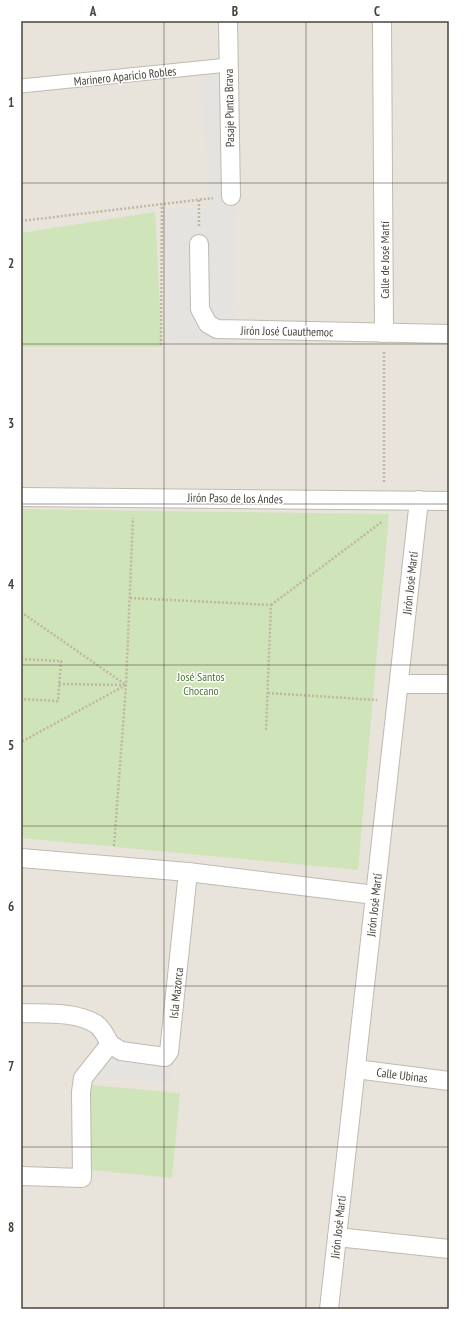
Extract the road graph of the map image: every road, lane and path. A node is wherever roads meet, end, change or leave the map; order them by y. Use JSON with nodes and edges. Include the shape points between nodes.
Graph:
{"nodes":[{"id":1,"x":228,"y":21,"type":"edge"},
{"id":2,"x":382,"y":21,"type":"edge"},
{"id":3,"x":228,"y":65,"type":"junction"},
{"id":4,"x":21,"y":86,"type":"edge"},
{"id":5,"x":231,"y":196,"type":"joint"},
{"id":6,"x":199,"y":200,"type":"junction"},
{"id":7,"x":162,"y":204,"type":"junction"},
{"id":8,"x":21,"y":221,"type":"edge"},
{"id":9,"x":199,"y":244,"type":"joint"},
{"id":10,"x":384,"y":332,"type":"junction"},
{"id":11,"x":449,"y":334,"type":"edge"},
{"id":12,"x":161,"y":345,"type":"dead end"},
{"id":13,"x":21,"y":496,"type":"edge"},
{"id":14,"x":133,"y":498,"type":"junction"},
{"id":15,"x":385,"y":500,"type":"junction"},
{"id":16,"x":419,"y":500,"type":"junction"},
{"id":17,"x":449,"y":500,"type":"edge"},
{"id":18,"x":385,"y":519,"type":"dead end"},
{"id":19,"x":130,"y":598,"type":"junction"},
{"id":20,"x":271,"y":605,"type":"junction"},
{"id":21,"x":21,"y":612,"type":"edge"},
{"id":22,"x":21,"y":649,"type":"edge"},
{"id":23,"x":21,"y":659,"type":"edge"},
{"id":24,"x":59,"y":684,"type":"junction"},
{"id":25,"x":399,"y":684,"type":"junction"},
{"id":26,"x":449,"y":684,"type":"edge"},
{"id":27,"x":126,"y":685,"type":"junction"},
{"id":28,"x":268,"y":693,"type":"junction"},
{"id":29,"x":21,"y":699,"type":"edge"},
{"id":30,"x":397,"y":701,"type":"junction"},
{"id":31,"x":266,"y":731,"type":"dead end"},
{"id":32,"x":21,"y":742,"type":"edge"},
{"id":33,"x":21,"y":858,"type":"edge"},
{"id":34,"x":113,"y":865,"type":"junction"},
{"id":35,"x":188,"y":872,"type":"junction"},
{"id":36,"x":375,"y":895,"type":"junction"},
{"id":37,"x":21,"y":1013,"type":"edge"},
{"id":38,"x":110,"y":1044,"type":"junction"},
{"id":39,"x":356,"y":1069,"type":"junction"},
{"id":40,"x":449,"y":1081,"type":"edge"},
{"id":41,"x":21,"y":1176,"type":"edge"},
{"id":42,"x":337,"y":1237,"type":"junction"},
{"id":43,"x":449,"y":1249,"type":"edge"},
{"id":44,"x":329,"y":1309,"type":"edge"}],
"edges":[{"from":1,"to":3,"type":"street","name":"Pasaje Punta Brava"},
{"from":2,"to":10,"type":"street","name":"Calle de José Martí"},
{"from":3,"to":4,"type":"street","name":"Marinero Aparicio Robles"},
{"from":3,"to":5,"type":"street","name":"Pasaje Punta Brava"},
{"from":5,"to":6,"type":"path"},
{"from":6,"to":7,"type":"path"},
{"from":6,"to":9,"type":"path"},
{"from":7,"to":8,"type":"path"},
{"from":7,"to":12,"type":"path"},
{"from":9,"to":10,"type":"street","name":"Jirón José Cuauthemoc","via":[[200,310],[208,324],[217,329]]},
{"from":10,"to":11,"type":"street","name":"Jirón José Cuauthemoc"},
{"from":10,"to":15,"type":"path"},
{"from":13,"to":14,"type":"street","name":"Jirón Paso de los Andes"},
{"from":14,"to":15,"type":"street","name":"Jirón Paso de los Andes"},
{"from":14,"to":19,"type":"path"},
{"from":15,"to":16,"type":"street","name":"Jirón Paso de los Andes"},
{"from":16,"to":17,"type":"street","name":"Jirón Paso de los Andes"},
{"from":16,"to":25,"type":"street","name":"Jirón José Martí"},
{"from":18,"to":20,"type":"path"},
{"from":19,"to":20,"type":"path"},
{"from":19,"to":27,"type":"path"},
{"from":20,"to":28,"type":"path"},
{"from":21,"to":27,"type":"path"},
{"from":22,"to":23,"type":"path"},
{"from":23,"to":24,"type":"path","via":[[61,661]]},
{"from":24,"to":27,"type":"path"},
{"from":24,"to":29,"type":"path","via":[[58,701]]},
{"from":25,"to":26,"type":"street"},
{"from":25,"to":30,"type":"street","name":"Jirón José Martí"},
{"from":27,"to":32,"type":"path"},
{"from":27,"to":34,"type":"path"},
{"from":28,"to":30,"type":"path"},
{"from":28,"to":31,"type":"path"},
{"from":30,"to":36,"type":"street","name":"Jirón José Martí"},
{"from":33,"to":34,"type":"street"},
{"from":34,"to":35,"type":"street"},
{"from":35,"to":36,"type":"street"},
{"from":35,"to":38,"type":"street","name":"Isla Mazorca","via":[[169,1052],[165,1057],[121,1051]]},
{"from":36,"to":39,"type":"street","name":"Jirón José Martí"},
{"from":37,"to":38,"type":"street","via":[[75,1016],[96,1024]]},
{"from":38,"to":41,"type":"street","via":[[83,1078],[82,1178]]},
{"from":39,"to":40,"type":"street","name":"Calle Ubinas"},
{"from":39,"to":42,"type":"street","name":"Jirón José Martí"},
{"from":42,"to":43,"type":"street"},
{"from":42,"to":44,"type":"street","name":"Jirón José Martí"}]}
